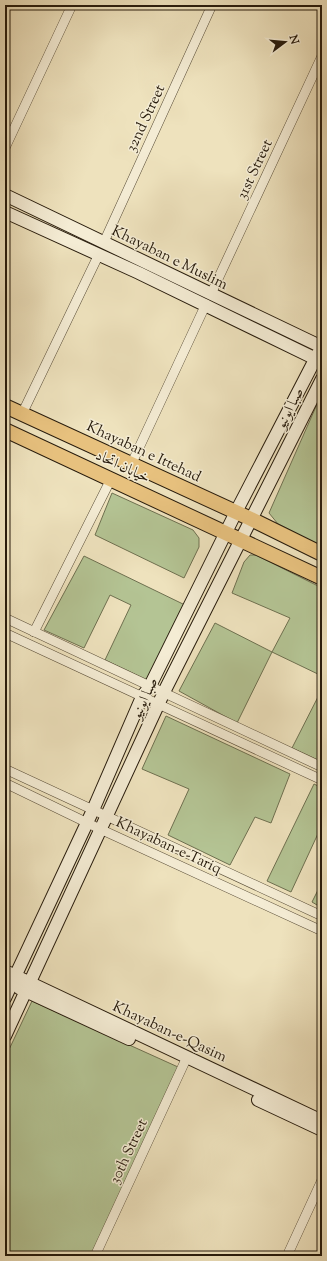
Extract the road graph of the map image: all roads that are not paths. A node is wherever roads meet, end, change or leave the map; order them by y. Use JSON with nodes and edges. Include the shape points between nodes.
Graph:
{"nodes":[{"id":1,"x":72,"y":5,"type":"edge"},
{"id":2,"x":212,"y":5,"type":"edge"},
{"id":3,"x":322,"y":56,"type":"edge"},
{"id":4,"x":5,"y":148,"type":"edge"},
{"id":5,"x":5,"y":195,"type":"edge"},
{"id":6,"x":5,"y":212,"type":"edge"},
{"id":7,"x":46,"y":214,"type":"junction"},
{"id":8,"x":39,"y":227,"type":"junction"},
{"id":9,"x":104,"y":242,"type":"junction"},
{"id":10,"x":99,"y":254,"type":"junction"},
{"id":11,"x":142,"y":267,"type":"junction"},
{"id":12,"x":208,"y":299,"type":"junction"},
{"id":13,"x":322,"y":346,"type":"edge"},
{"id":14,"x":316,"y":359,"type":"junction"},
{"id":15,"x":322,"y":379,"type":"edge"},
{"id":16,"x":5,"y":406,"type":"edge"},
{"id":17,"x":22,"y":414,"type":"junction"},
{"id":18,"x":5,"y":430,"type":"edge"},
{"id":19,"x":131,"y":465,"type":"junction"},
{"id":20,"x":111,"y":479,"type":"junction"},
{"id":21,"x":236,"y":512,"type":"junction"},
{"id":22,"x":252,"y":519,"type":"junction"},
{"id":23,"x":226,"y":534,"type":"junction"},
{"id":24,"x":241,"y":540,"type":"junction"},
{"id":25,"x":322,"y":554,"type":"edge"},
{"id":26,"x":322,"y":578,"type":"edge"},
{"id":27,"x":5,"y":618,"type":"edge"},
{"id":28,"x":34,"y":632,"type":"junction"},
{"id":29,"x":5,"y":633,"type":"edge"},
{"id":30,"x":150,"y":686,"type":"junction"},
{"id":31,"x":164,"y":692,"type":"junction"},
{"id":32,"x":142,"y":697,"type":"junction"},
{"id":33,"x":159,"y":705,"type":"junction"},
{"id":34,"x":322,"y":767,"type":"edge"},
{"id":35,"x":5,"y":769,"type":"edge"},
{"id":36,"x":322,"y":780,"type":"edge"},
{"id":37,"x":5,"y":783,"type":"edge"},
{"id":38,"x":94,"y":810,"type":"junction"},
{"id":39,"x":106,"y":817,"type":"junction"},
{"id":40,"x":88,"y":822,"type":"junction"},
{"id":41,"x":100,"y":829,"type":"junction"},
{"id":42,"x":322,"y":916,"type":"edge"},
{"id":43,"x":322,"y":931,"type":"edge"},
{"id":44,"x":9,"y":979,"type":"edge"},
{"id":45,"x":28,"y":987,"type":"junction"},
{"id":46,"x":5,"y":998,"type":"edge"},
{"id":47,"x":5,"y":1036,"type":"edge"},
{"id":48,"x":185,"y":1060,"type":"junction"},
{"id":49,"x":322,"y":1121,"type":"edge"},
{"id":50,"x":322,"y":1130,"type":"edge"},
{"id":51,"x":322,"y":1180,"type":"edge"},
{"id":52,"x":95,"y":1256,"type":"edge"},
{"id":53,"x":287,"y":1256,"type":"edge"}],
"edges":[{"from":1,"to":4,"type":"street"},
{"from":2,"to":9,"type":"street","name":"32nd Street"},
{"from":3,"to":12,"type":"street","name":"31st Street"},
{"from":5,"to":7,"type":"main road","name":"Khayaban e Muslim"},
{"from":6,"to":8,"type":"main road","name":"Khayaban e Muslim"},
{"from":7,"to":8,"type":"main road"},
{"from":7,"to":9,"type":"main road","name":"Khayaban e Muslim"},
{"from":8,"to":10,"type":"main road","name":"Khayaban e Muslim"},
{"from":9,"to":11,"type":"main road","name":"Khayaban e Muslim"},
{"from":10,"to":11,"type":"main road","name":"Khayaban e Muslim"},
{"from":10,"to":17,"type":"street"},
{"from":11,"to":12,"type":"main road","name":"Khayaban e Muslim"},
{"from":12,"to":13,"type":"main road","name":"Khayaban e Muslim"},
{"from":12,"to":14,"type":"main road","name":"Khayaban e Muslim"},
{"from":12,"to":19,"type":"street","name":"31st Street"},
{"from":13,"to":14,"type":"main road","name":"صبا ایونیو"},
{"from":14,"to":21,"type":"main road","name":"صبا ایونیو"},
{"from":15,"to":22,"type":"main road","name":"صبا ایونیو"},
{"from":16,"to":17,"type":"main road","name":"Khayaban e Ittehad"},
{"from":17,"to":19,"type":"main road","name":"Khayaban e Ittehad"},
{"from":18,"to":20,"type":"main road","name":"خیابان اتحاد"},
{"from":19,"to":21,"type":"main road","name":"Khayaban e Ittehad"},
{"from":20,"to":23,"type":"main road","name":"خیابان اتحاد"},
{"from":20,"to":28,"type":"street"},
{"from":21,"to":22,"type":"main road","name":"Khayaban e Ittehad"},
{"from":21,"to":23,"type":"main road","name":"صبا ایونیو"},
{"from":22,"to":24,"type":"main road","name":"صبا ایونیو"},
{"from":22,"to":25,"type":"main road","name":"Khayaban e Ittehad"},
{"from":23,"to":24,"type":"main road"},
{"from":23,"to":30,"type":"main road","name":"صبا ایونیو"},
{"from":24,"to":26,"type":"main road"},
{"from":24,"to":31,"type":"main road","name":"صبا ایونیو"},
{"from":27,"to":28,"type":"street"},
{"from":28,"to":30,"type":"street"},
{"from":29,"to":32,"type":"street"},
{"from":30,"to":31,"type":"street"},
{"from":30,"to":32,"type":"main road","name":"صبا ایونیو"},
{"from":31,"to":33,"type":"main road","name":"صبا ایونیو"},
{"from":31,"to":34,"type":"street"},
{"from":32,"to":33,"type":"street"},
{"from":32,"to":38,"type":"main road","name":"صبا ایونیو"},
{"from":33,"to":36,"type":"street"},
{"from":33,"to":39,"type":"main road","name":"صبا ایونیو"},
{"from":35,"to":38,"type":"street","name":"Khayaban-e-Tariq"},
{"from":37,"to":40,"type":"street","name":"Khayaban-e-Tariq"},
{"from":38,"to":39,"type":"street","name":"Khayaban-e-Tariq"},
{"from":38,"to":40,"type":"main road","name":"صبا ایونیو"},
{"from":39,"to":41,"type":"main road","name":"صبا ایونیو"},
{"from":39,"to":42,"type":"street","name":"Khayaban-e-Tariq"},
{"from":40,"to":41,"type":"street","name":"Khayaban-e-Tariq"},
{"from":40,"to":44,"type":"main road","name":"صبا ایونیو"},
{"from":41,"to":43,"type":"street","name":"Khayaban-e-Tariq"},
{"from":41,"to":45,"type":"main road","name":"صبا ایونیو"},
{"from":44,"to":45,"type":"main road","name":"Khayaban-e-Qasim"},
{"from":44,"to":46,"type":"main road","name":"صبا ایونیو"},
{"from":45,"to":47,"type":"main road","name":"صبا ایونیو"},
{"from":45,"to":48,"type":"main road","name":"Khayaban-e-Qasim"},
{"from":48,"to":49,"type":"main road","name":"Khayaban-e-Qasim"},
{"from":48,"to":50,"type":"main road","name":"Khayaban-e-Qasim"},
{"from":48,"to":52,"type":"street","name":"30th Street"},
{"from":51,"to":53,"type":"street"}]}
